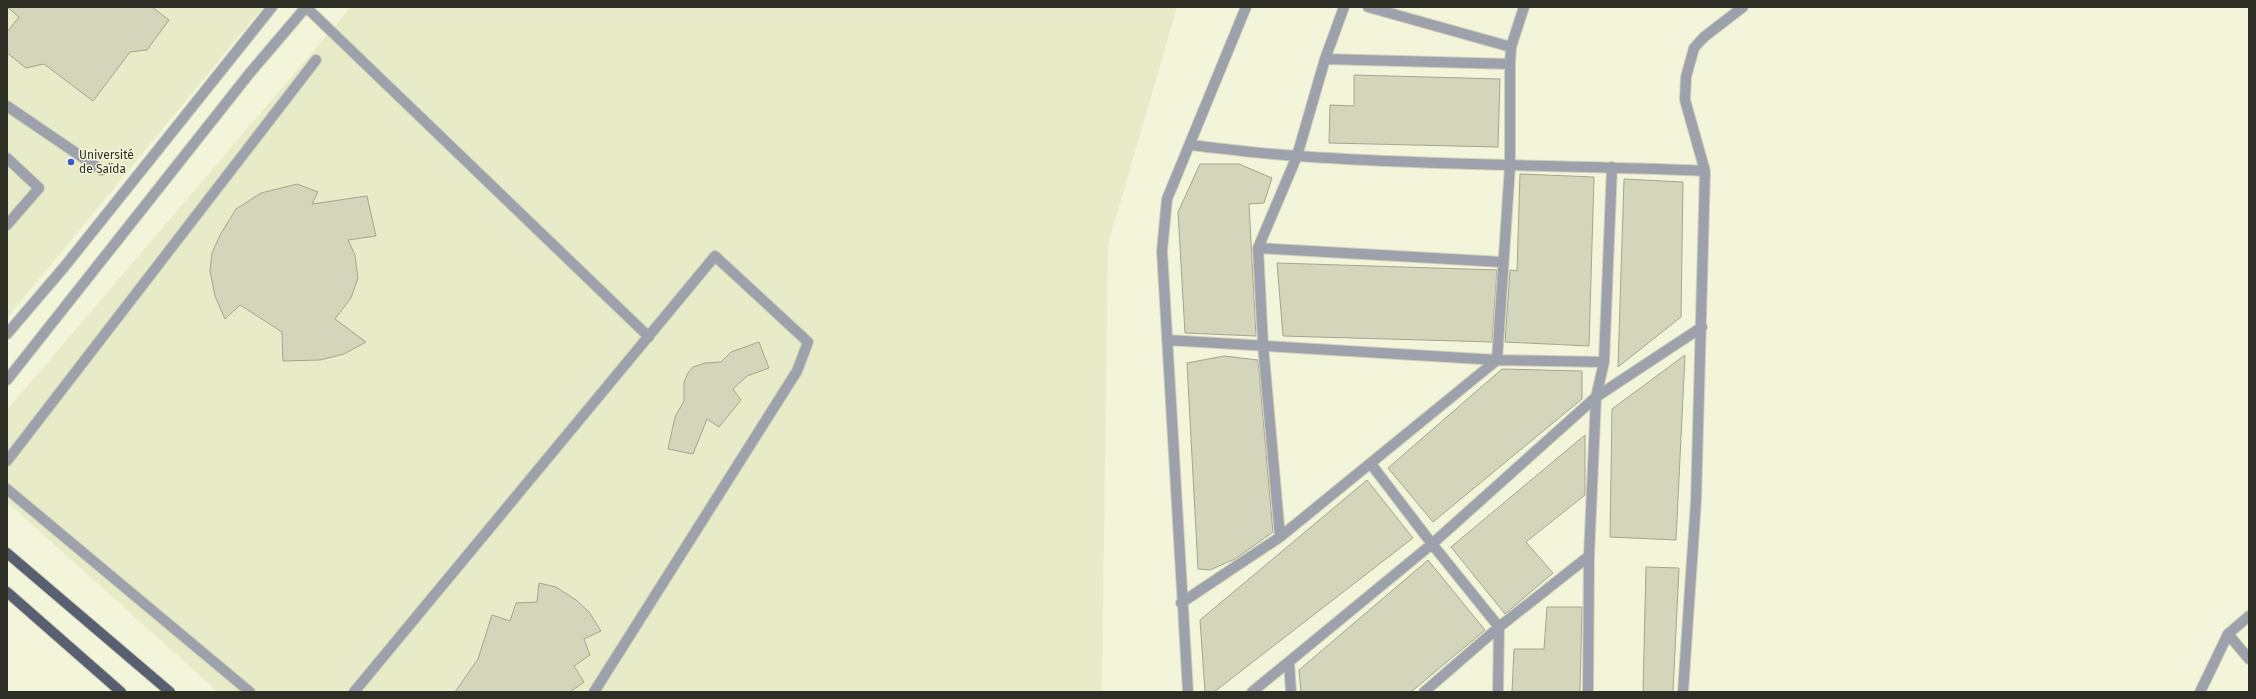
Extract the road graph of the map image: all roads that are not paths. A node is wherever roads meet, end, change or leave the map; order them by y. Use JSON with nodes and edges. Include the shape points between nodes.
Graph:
{"nodes":[{"id":1,"x":272,"y":7,"type":"edge"},
{"id":2,"x":306,"y":7,"type":"edge"},
{"id":3,"x":1246,"y":7,"type":"edge"},
{"id":4,"x":1344,"y":7,"type":"edge"},
{"id":5,"x":1368,"y":7,"type":"edge"},
{"id":6,"x":1524,"y":7,"type":"edge"},
{"id":7,"x":1743,"y":7,"type":"edge"},
{"id":8,"x":1511,"y":47,"type":"junction"},
{"id":9,"x":1325,"y":59,"type":"junction"},
{"id":10,"x":316,"y":60,"type":"dead end"},
{"id":11,"x":1510,"y":64,"type":"junction"},
{"id":12,"x":7,"y":106,"type":"edge"},
{"id":13,"x":1190,"y":145,"type":"junction"},
{"id":14,"x":1297,"y":156,"type":"junction"},
{"id":15,"x":7,"y":158,"type":"edge"},
{"id":16,"x":1510,"y":166,"type":"junction"},
{"id":17,"x":1612,"y":167,"type":"junction"},
{"id":18,"x":101,"y":170,"type":"dead end"},
{"id":19,"x":1705,"y":171,"type":"junction"},
{"id":20,"x":7,"y":225,"type":"edge"},
{"id":21,"x":1258,"y":248,"type":"junction"},
{"id":22,"x":1502,"y":262,"type":"junction"},
{"id":23,"x":1702,"y":327,"type":"junction"},
{"id":24,"x":7,"y":334,"type":"edge"},
{"id":25,"x":649,"y":337,"type":"junction"},
{"id":26,"x":1167,"y":340,"type":"junction"},
{"id":27,"x":1263,"y":345,"type":"junction"},
{"id":28,"x":1498,"y":360,"type":"junction"},
{"id":29,"x":1604,"y":362,"type":"junction"},
{"id":30,"x":7,"y":380,"type":"edge"},
{"id":31,"x":1596,"y":397,"type":"junction"},
{"id":32,"x":7,"y":461,"type":"edge"},
{"id":33,"x":1372,"y":464,"type":"junction"},
{"id":34,"x":7,"y":489,"type":"edge"},
{"id":35,"x":1280,"y":537,"type":"junction"},
{"id":36,"x":1432,"y":544,"type":"junction"},
{"id":37,"x":7,"y":553,"type":"edge"},
{"id":38,"x":1589,"y":556,"type":"junction"},
{"id":39,"x":7,"y":592,"type":"edge"},
{"id":40,"x":1181,"y":603,"type":"junction"},
{"id":41,"x":2249,"y":616,"type":"edge"},
{"id":42,"x":1499,"y":627,"type":"junction"},
{"id":43,"x":2228,"y":634,"type":"junction"},
{"id":44,"x":2249,"y":659,"type":"edge"},
{"id":45,"x":1289,"y":662,"type":"junction"},
{"id":46,"x":121,"y":692,"type":"edge"},
{"id":47,"x":170,"y":692,"type":"edge"},
{"id":48,"x":250,"y":692,"type":"edge"},
{"id":49,"x":354,"y":692,"type":"edge"},
{"id":50,"x":594,"y":692,"type":"edge"},
{"id":51,"x":1188,"y":692,"type":"edge"},
{"id":52,"x":1252,"y":692,"type":"edge"},
{"id":53,"x":1291,"y":692,"type":"edge"},
{"id":54,"x":1424,"y":692,"type":"edge"},
{"id":55,"x":1498,"y":692,"type":"edge"},
{"id":56,"x":1588,"y":692,"type":"edge"},
{"id":57,"x":1684,"y":692,"type":"edge"},
{"id":58,"x":2200,"y":692,"type":"edge"}],
"edges":[{"from":1,"to":24,"type":"street","via":[[65,266]]},
{"from":2,"to":25,"type":"street"},
{"from":2,"to":30,"type":"street","via":[[249,74]]},
{"from":3,"to":13,"type":"street"},
{"from":4,"to":9,"type":"street"},
{"from":5,"to":8,"type":"street"},
{"from":6,"to":8,"type":"street"},
{"from":7,"to":19,"type":"street","via":[[1704,37],[1694,48],[1686,77],[1686,100]]},
{"from":8,"to":11,"type":"street"},
{"from":9,"to":11,"type":"street"},
{"from":9,"to":14,"type":"street"},
{"from":10,"to":32,"type":"street"},
{"from":11,"to":16,"type":"street"},
{"from":12,"to":18,"type":"street"},
{"from":13,"to":14,"type":"street"},
{"from":13,"to":26,"type":"street","via":[[1167,199],[1162,251]]},
{"from":14,"to":16,"type":"street"},
{"from":14,"to":21,"type":"street"},
{"from":15,"to":20,"type":"street","via":[[40,188]]},
{"from":16,"to":17,"type":"street"},
{"from":16,"to":22,"type":"street"},
{"from":17,"to":19,"type":"street"},
{"from":17,"to":29,"type":"street"},
{"from":19,"to":23,"type":"street"},
{"from":21,"to":22,"type":"street"},
{"from":21,"to":27,"type":"street"},
{"from":22,"to":28,"type":"street"},
{"from":23,"to":31,"type":"street"},
{"from":23,"to":57,"type":"street","via":[[1696,501]]},
{"from":25,"to":49,"type":"street"},
{"from":25,"to":50,"type":"street","via":[[715,256],[808,342],[797,371]]},
{"from":26,"to":27,"type":"street"},
{"from":26,"to":40,"type":"street"},
{"from":27,"to":28,"type":"street"},
{"from":27,"to":35,"type":"street"},
{"from":28,"to":29,"type":"street"},
{"from":28,"to":33,"type":"street"},
{"from":29,"to":31,"type":"street"},
{"from":31,"to":36,"type":"street"},
{"from":31,"to":38,"type":"street"},
{"from":33,"to":35,"type":"street"},
{"from":33,"to":36,"type":"street"},
{"from":34,"to":48,"type":"street"},
{"from":35,"to":40,"type":"street"},
{"from":36,"to":42,"type":"street"},
{"from":36,"to":45,"type":"street"},
{"from":37,"to":47,"type":"main road"},
{"from":38,"to":42,"type":"street"},
{"from":38,"to":56,"type":"street"},
{"from":39,"to":46,"type":"main road"},
{"from":40,"to":51,"type":"street"},
{"from":41,"to":43,"type":"street"},
{"from":42,"to":54,"type":"street"},
{"from":42,"to":55,"type":"street"},
{"from":43,"to":44,"type":"street"},
{"from":43,"to":58,"type":"street"},
{"from":45,"to":52,"type":"street"},
{"from":45,"to":53,"type":"street"}]}
